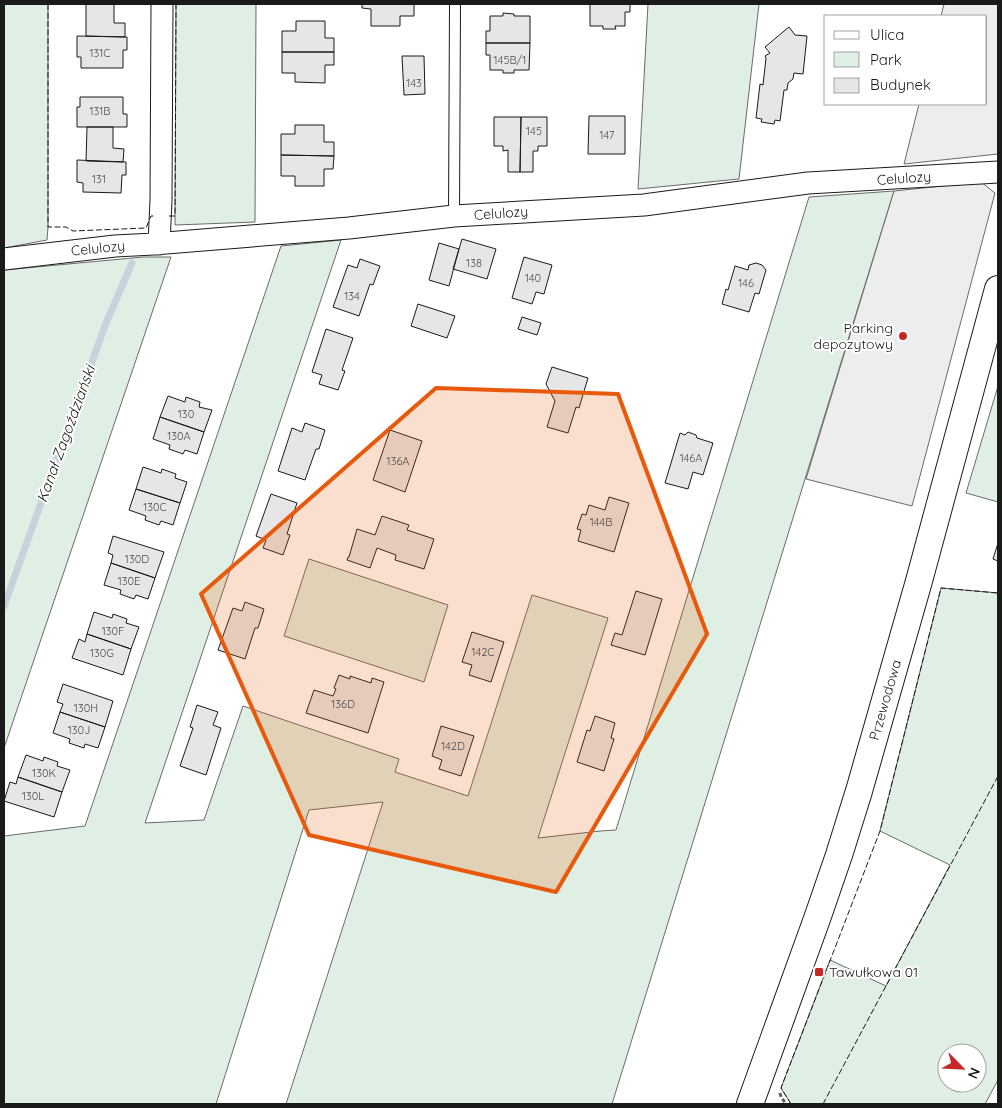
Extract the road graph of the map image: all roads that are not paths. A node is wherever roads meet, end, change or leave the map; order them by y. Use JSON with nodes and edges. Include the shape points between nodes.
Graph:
{"nodes":[{"id":1,"x":162,"y":4,"type":"edge"},
{"id":2,"x":455,"y":4,"type":"edge"},
{"id":3,"x":998,"y":172,"type":"edge"},
{"id":4,"x":454,"y":216,"type":"junction"},
{"id":5,"x":151,"y":244,"type":"junction"},
{"id":6,"x":4,"y":259,"type":"edge"},
{"id":7,"x":998,"y":289,"type":"edge"},
{"id":8,"x":750,"y":1104,"type":"edge"}],
"edges":[{"from":1,"to":5,"type":"street","via":[[162,200]]},
{"from":2,"to":4,"type":"lane"},
{"from":3,"to":4,"type":"street","name":"Celulozy","via":[[808,184],[644,205]]},
{"from":4,"to":5,"type":"street","name":"Celulozy"},
{"from":5,"to":6,"type":"street","name":"Celulozy"},
{"from":7,"to":8,"type":"street","name":"Przewodowa","via":[[859,791]]}]}
